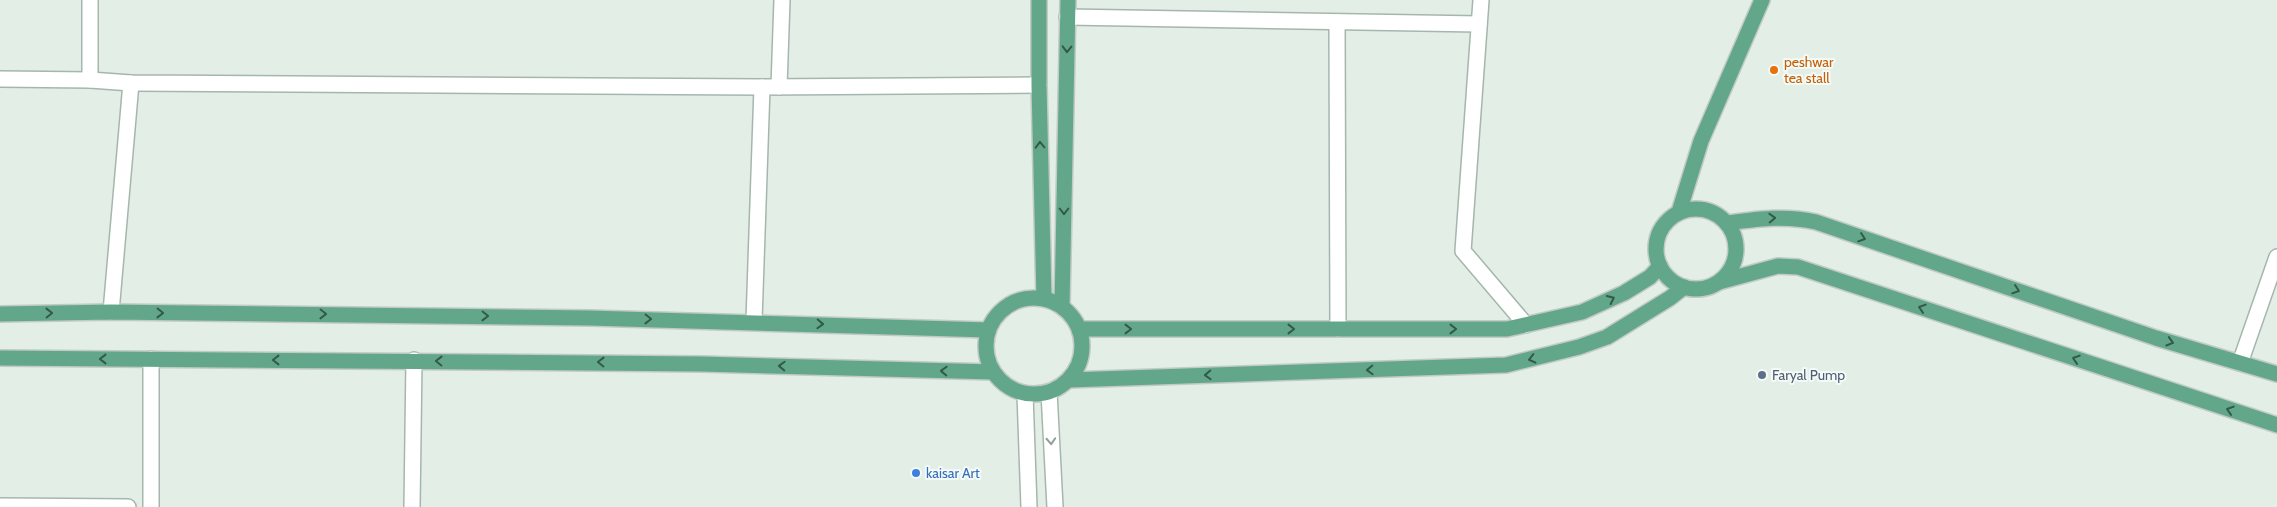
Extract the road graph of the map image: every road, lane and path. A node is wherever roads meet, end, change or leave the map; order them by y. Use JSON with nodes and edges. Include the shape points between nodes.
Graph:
{"nodes":[{"id":1,"x":90,"y":0,"type":"edge"},
{"id":2,"x":782,"y":0,"type":"edge"},
{"id":3,"x":1039,"y":0,"type":"edge"},
{"id":4,"x":1068,"y":0,"type":"edge"},
{"id":5,"x":1481,"y":0,"type":"edge"},
{"id":6,"x":1762,"y":0,"type":"edge"},
{"id":7,"x":1067,"y":17,"type":"junction"},
{"id":8,"x":1336,"y":22,"type":"junction"},
{"id":9,"x":1479,"y":24,"type":"junction"},
{"id":10,"x":0,"y":79,"type":"edge"},
{"id":11,"x":90,"y":80,"type":"junction"},
{"id":12,"x":131,"y":83,"type":"junction"},
{"id":13,"x":1039,"y":85,"type":"junction"},
{"id":14,"x":762,"y":87,"type":"junction"},
{"id":15,"x":779,"y":87,"type":"junction"},
{"id":16,"x":1679,"y":212,"type":"junction"},
{"id":17,"x":1728,"y":223,"type":"junction"},
{"id":18,"x":2277,"y":256,"type":"edge"},
{"id":19,"x":1660,"y":266,"type":"junction"},
{"id":20,"x":1719,"y":282,"type":"junction"},
{"id":21,"x":1684,"y":287,"type":"junction"},
{"id":22,"x":1044,"y":299,"type":"junction"},
{"id":23,"x":1062,"y":306,"type":"junction"},
{"id":24,"x":111,"y":312,"type":"junction"},
{"id":25,"x":0,"y":314,"type":"edge"},
{"id":26,"x":754,"y":321,"type":"junction"},
{"id":27,"x":1526,"y":325,"type":"junction"},
{"id":28,"x":1079,"y":329,"type":"junction"},
{"id":29,"x":1338,"y":329,"type":"junction"},
{"id":30,"x":988,"y":330,"type":"junction"},
{"id":31,"x":0,"y":358,"type":"edge"},
{"id":32,"x":151,"y":359,"type":"junction"},
{"id":33,"x":414,"y":360,"type":"junction"},
{"id":34,"x":2240,"y":363,"type":"junction"},
{"id":35,"x":993,"y":372,"type":"junction"},
{"id":36,"x":2277,"y":374,"type":"edge"},
{"id":37,"x":1069,"y":380,"type":"junction"},
{"id":38,"x":1048,"y":392,"type":"junction"},
{"id":39,"x":1025,"y":394,"type":"junction"},
{"id":40,"x":2277,"y":425,"type":"edge"},
{"id":41,"x":0,"y":506,"type":"edge"},
{"id":42,"x":40,"y":507,"type":"edge"},
{"id":43,"x":128,"y":507,"type":"edge"},
{"id":44,"x":151,"y":507,"type":"edge"},
{"id":45,"x":412,"y":507,"type":"edge"},
{"id":46,"x":1029,"y":507,"type":"edge"},
{"id":47,"x":1054,"y":507,"type":"edge"}],
"edges":[{"from":1,"to":11,"type":"street"},
{"from":2,"to":15,"type":"street"},
{"from":3,"to":13,"type":"main road"},
{"from":4,"to":7,"type":"main road"},
{"from":5,"to":9,"type":"street"},
{"from":6,"to":16,"type":"main road","via":[[1691,170]]},
{"from":7,"to":8,"type":"street"},
{"from":7,"to":23,"type":"main road","one_way":true},
{"from":8,"to":9,"type":"street"},
{"from":8,"to":29,"type":"street"},
{"from":9,"to":27,"type":"street","via":[[1463,251]]},
{"from":10,"to":11,"type":"street"},
{"from":11,"to":12,"type":"street"},
{"from":12,"to":14,"type":"street"},
{"from":12,"to":24,"type":"street"},
{"from":13,"to":15,"type":"street"},
{"from":22,"to":13,"type":"main road","one_way":true},
{"from":14,"to":15,"type":"street"},
{"from":14,"to":26,"type":"street"},
{"from":16,"to":17,"type":"main road","via":[[1700,208]]},
{"from":16,"to":19,"type":"main road","via":[[1668,219],[1656,241]]},
{"from":17,"to":20,"type":"main road","via":[[1735,238],[1736,255],[1730,270]]},
{"from":17,"to":34,"type":"main road","one_way":true,"via":[[1769,217],[1816,222],[2156,338]]},
{"from":18,"to":34,"type":"street"},
{"from":19,"to":21,"type":"main road","via":[[1674,282]]},
{"from":27,"to":19,"type":"main road","one_way":true,"via":[[1582,312],[1624,293],[1650,277]]},
{"from":20,"to":21,"type":"main road","via":[[1696,289]]},
{"from":40,"to":20,"type":"main road","one_way":true,"via":[[1798,267],[1778,266]]},
{"from":21,"to":37,"type":"main road","one_way":true,"via":[[1607,337],[1506,365]]},
{"from":22,"to":23,"type":"main road"},
{"from":22,"to":30,"type":"main road","via":[[1016,301],[994,318]]},
{"from":23,"to":28,"type":"main road","via":[[1073,316]]},
{"from":25,"to":24,"type":"main road","one_way":true},
{"from":24,"to":26,"type":"main road","one_way":true},
{"from":26,"to":30,"type":"main road","one_way":true},
{"from":29,"to":27,"type":"main road","one_way":true,"via":[[1507,330]]},
{"from":28,"to":29,"type":"main road","one_way":true},
{"from":28,"to":37,"type":"main road","via":[[1082,356]]},
{"from":30,"to":35,"type":"main road","via":[[985,345]]},
{"from":32,"to":31,"type":"main road","one_way":true},
{"from":33,"to":32,"type":"main road","one_way":true},
{"from":32,"to":44,"type":"street"},
{"from":35,"to":33,"type":"main road","one_way":true},
{"from":33,"to":45,"type":"street"},
{"from":34,"to":36,"type":"main road"},
{"from":35,"to":39,"type":"main road","via":[[1007,386]]},
{"from":37,"to":38,"type":"main road"},
{"from":38,"to":39,"type":"main road"},
{"from":38,"to":47,"type":"street","one_way":true},
{"from":39,"to":46,"type":"street"},
{"from":41,"to":42,"type":"street"},
{"from":42,"to":43,"type":"street"}]}
